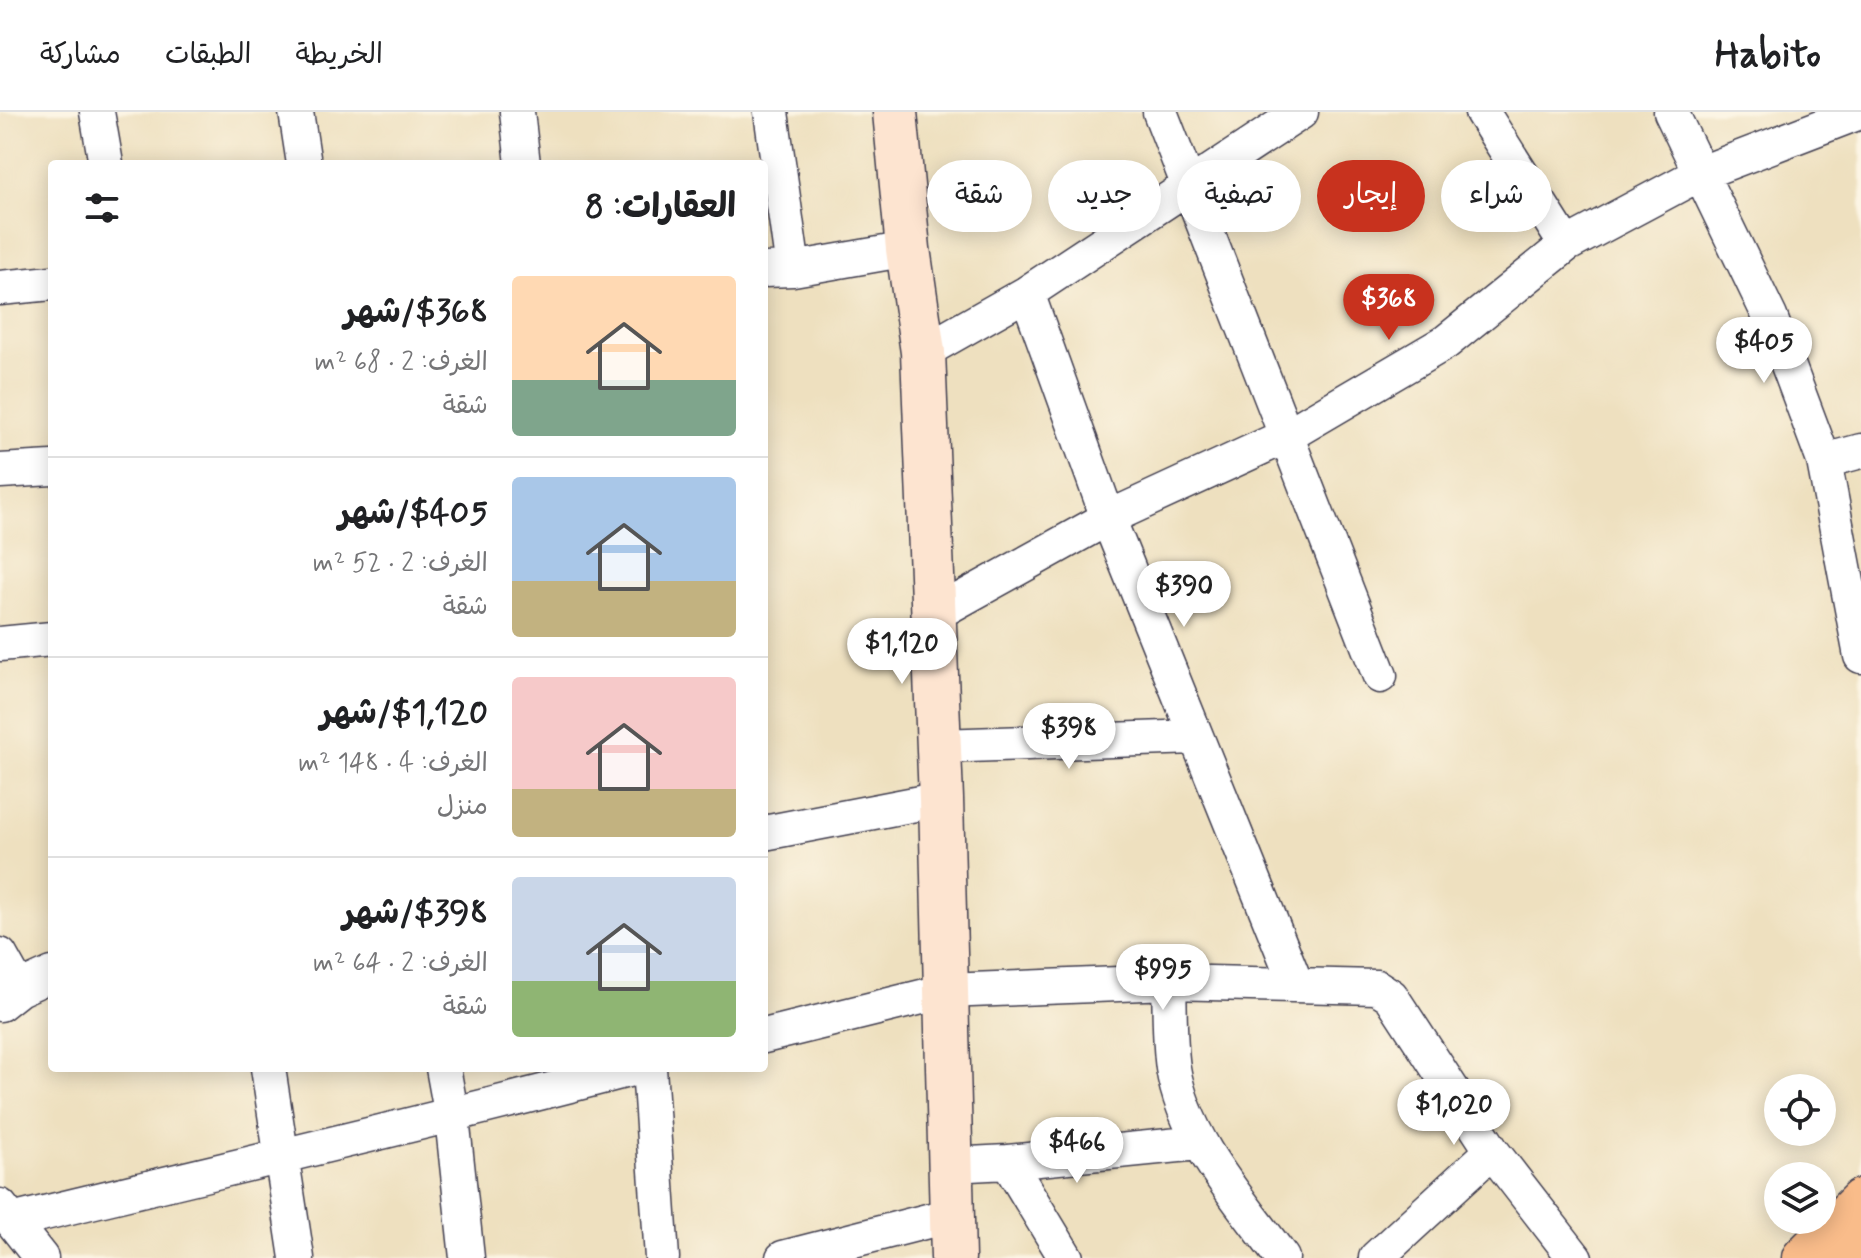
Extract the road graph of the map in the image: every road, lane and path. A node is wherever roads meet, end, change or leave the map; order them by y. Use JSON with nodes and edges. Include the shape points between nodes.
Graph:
{"nodes":[{"id":1,"x":97,"y":112,"type":"edge"},
{"id":2,"x":296,"y":112,"type":"edge"},
{"id":3,"x":517,"y":112,"type":"edge"},
{"id":4,"x":771,"y":112,"type":"edge"},
{"id":5,"x":895,"y":112,"type":"edge"},
{"id":6,"x":1160,"y":112,"type":"edge"},
{"id":7,"x":1301,"y":112,"type":"edge"},
{"id":8,"x":1482,"y":112,"type":"edge"},
{"id":9,"x":1671,"y":112,"type":"edge"},
{"id":10,"x":1860,"y":112,"type":"edge"},
{"id":11,"x":105,"y":160,"type":"edge"},
{"id":12,"x":303,"y":160,"type":"edge"},
{"id":13,"x":523,"y":160,"type":"edge"},
{"id":14,"x":1179,"y":160,"type":"edge"},
{"id":15,"x":1229,"y":160,"type":"edge"},
{"id":16,"x":1701,"y":173,"type":"junction"},
{"id":17,"x":1177,"y":195,"type":"edge"},
{"id":18,"x":1207,"y":232,"type":"edge"},
{"id":19,"x":1566,"y":245,"type":"junction"},
{"id":20,"x":908,"y":249,"type":"junction"},
{"id":21,"x":779,"y":270,"type":"edge"},
{"id":22,"x":48,"y":283,"type":"edge"},
{"id":23,"x":0,"y":288,"type":"edge"},
{"id":24,"x":1027,"y":293,"type":"junction"},
{"id":25,"x":923,"y":352,"type":"junction"},
{"id":26,"x":1286,"y":436,"type":"junction"},
{"id":27,"x":1861,"y":451,"type":"edge"},
{"id":28,"x":1824,"y":461,"type":"junction"},
{"id":29,"x":48,"y":468,"type":"edge"},
{"id":30,"x":0,"y":471,"type":"edge"},
{"id":31,"x":1108,"y":518,"type":"junction"},
{"id":32,"x":933,"y":615,"type":"junction"},
{"id":33,"x":48,"y":639,"type":"edge"},
{"id":34,"x":0,"y":644,"type":"edge"},
{"id":35,"x":1861,"y":656,"type":"edge"},
{"id":36,"x":1380,"y":676,"type":"dead end"},
{"id":37,"x":1196,"y":737,"type":"junction"},
{"id":38,"x":939,"y":746,"type":"junction"},
{"id":39,"x":941,"y":799,"type":"junction"},
{"id":40,"x":768,"y":832,"type":"edge"},
{"id":41,"x":0,"y":955,"type":"edge"},
{"id":42,"x":48,"y":976,"type":"edge"},
{"id":43,"x":1169,"y":982,"type":"junction"},
{"id":44,"x":1296,"y":984,"type":"junction"},
{"id":45,"x":946,"y":991,"type":"junction"},
{"id":46,"x":10,"y":996,"type":"edge"},
{"id":47,"x":768,"y":1035,"type":"edge"},
{"id":48,"x":269,"y":1072,"type":"edge"},
{"id":49,"x":444,"y":1072,"type":"edge"},
{"id":50,"x":620,"y":1072,"type":"edge"},
{"id":51,"x":649,"y":1072,"type":"edge"},
{"id":52,"x":452,"y":1117,"type":"junction"},
{"id":53,"x":1199,"y":1143,"type":"junction"},
{"id":54,"x":1492,"y":1151,"type":"junction"},
{"id":55,"x":280,"y":1155,"type":"junction"},
{"id":56,"x":1008,"y":1162,"type":"junction"},
{"id":57,"x":950,"y":1165,"type":"junction"},
{"id":58,"x":1861,"y":1201,"type":"edge"},
{"id":59,"x":6,"y":1214,"type":"edge"},
{"id":60,"x":951,"y":1215,"type":"junction"},
{"id":61,"x":1861,"y":1250,"type":"edge"},
{"id":62,"x":41,"y":1258,"type":"edge"},
{"id":63,"x":297,"y":1258,"type":"edge"},
{"id":64,"x":467,"y":1258,"type":"edge"},
{"id":65,"x":662,"y":1258,"type":"edge"},
{"id":66,"x":783,"y":1258,"type":"edge"},
{"id":67,"x":953,"y":1258,"type":"edge"},
{"id":68,"x":1066,"y":1258,"type":"edge"},
{"id":69,"x":1282,"y":1258,"type":"edge"},
{"id":70,"x":1376,"y":1258,"type":"edge"},
{"id":71,"x":1575,"y":1258,"type":"edge"},
{"id":72,"x":1804,"y":1258,"type":"edge"},
{"id":73,"x":1852,"y":1258,"type":"edge"}],
"edges":[{"from":1,"to":11,"type":"street"},
{"from":2,"to":12,"type":"street"},
{"from":3,"to":13,"type":"street"},
{"from":4,"to":21,"type":"street"},
{"from":5,"to":20,"type":"main road"},
{"from":6,"to":14,"type":"street"},
{"from":7,"to":15,"type":"street"},
{"from":8,"to":19,"type":"street"},
{"from":9,"to":16,"type":"street"},
{"from":10,"to":16,"type":"street"},
{"from":16,"to":19,"type":"street"},
{"from":16,"to":28,"type":"street","via":[[1770,317]]},
{"from":17,"to":24,"type":"street"},
{"from":18,"to":26,"type":"street"},
{"from":19,"to":26,"type":"street","via":[[1446,342]]},
{"from":20,"to":21,"type":"street"},
{"from":20,"to":25,"type":"main road"},
{"from":22,"to":23,"type":"street"},
{"from":24,"to":25,"type":"street"},
{"from":24,"to":31,"type":"street"},
{"from":25,"to":32,"type":"main road"},
{"from":26,"to":31,"type":"street"},
{"from":26,"to":36,"type":"street"},
{"from":27,"to":28,"type":"street"},
{"from":28,"to":35,"type":"street"},
{"from":29,"to":30,"type":"street"},
{"from":31,"to":32,"type":"street"},
{"from":31,"to":37,"type":"street"},
{"from":32,"to":38,"type":"main road"},
{"from":33,"to":34,"type":"street"},
{"from":37,"to":38,"type":"street"},
{"from":37,"to":44,"type":"street"},
{"from":38,"to":39,"type":"main road"},
{"from":39,"to":40,"type":"street"},
{"from":39,"to":45,"type":"main road"},
{"from":41,"to":46,"type":"street"},
{"from":42,"to":46,"type":"street"},
{"from":43,"to":44,"type":"street"},
{"from":43,"to":45,"type":"street"},
{"from":43,"to":53,"type":"street","via":[[1173,1066]]},
{"from":44,"to":54,"type":"street","via":[[1362,985],[1391,996]]},
{"from":45,"to":47,"type":"street"},
{"from":45,"to":57,"type":"main road"},
{"from":48,"to":55,"type":"street"},
{"from":49,"to":52,"type":"street"},
{"from":50,"to":52,"type":"street"},
{"from":51,"to":65,"type":"street"},
{"from":52,"to":55,"type":"street"},
{"from":52,"to":64,"type":"street"},
{"from":53,"to":56,"type":"street"},
{"from":53,"to":69,"type":"street"},
{"from":54,"to":70,"type":"street"},
{"from":54,"to":71,"type":"street"},
{"from":55,"to":59,"type":"street"},
{"from":55,"to":63,"type":"street"},
{"from":56,"to":57,"type":"street"},
{"from":56,"to":68,"type":"street"},
{"from":57,"to":60,"type":"main road"},
{"from":58,"to":72,"type":"main road"},
{"from":59,"to":62,"type":"street"},
{"from":60,"to":66,"type":"street"},
{"from":60,"to":67,"type":"main road"},
{"from":61,"to":73,"type":"main road"}]}
